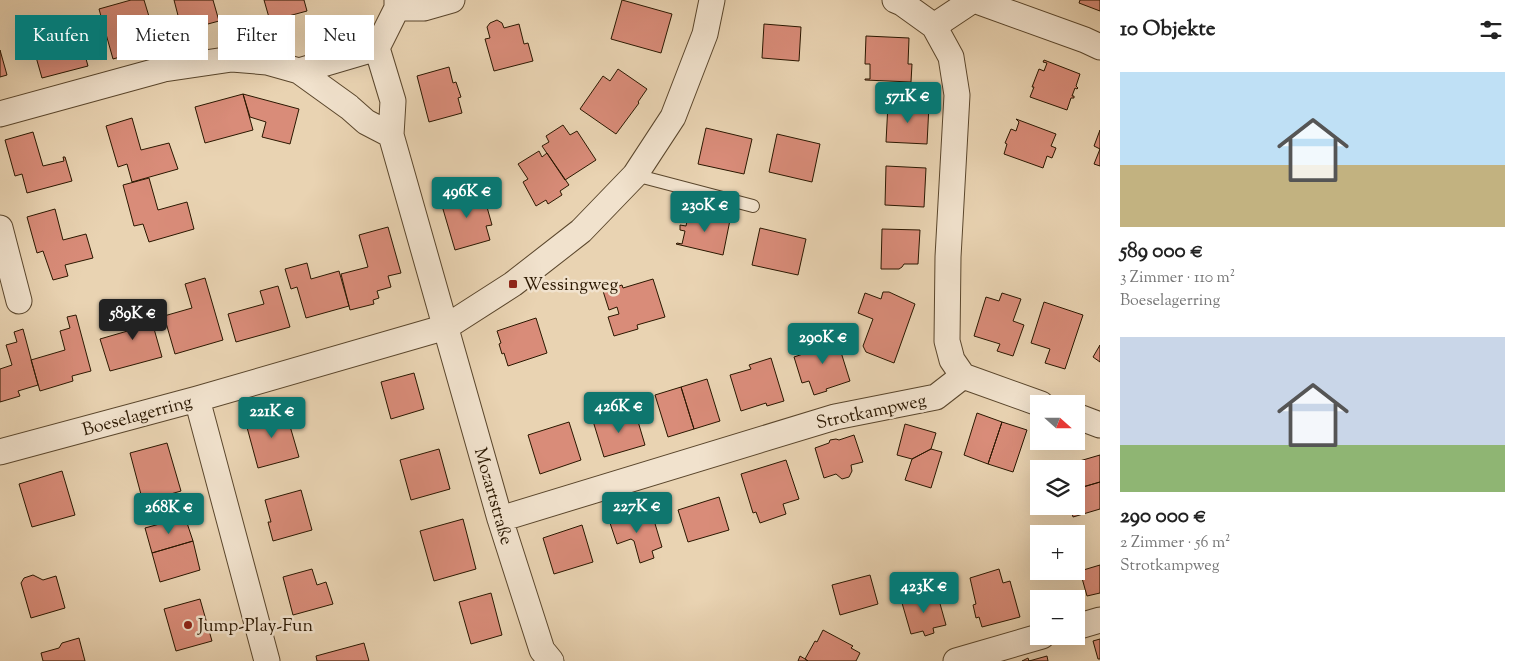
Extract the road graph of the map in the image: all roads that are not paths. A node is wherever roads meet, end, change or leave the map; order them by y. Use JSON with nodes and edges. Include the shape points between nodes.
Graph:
{"nodes":[{"id":1,"x":452,"y":0,"type":"edge"},
{"id":2,"x":712,"y":0,"type":"edge"},
{"id":3,"x":895,"y":0,"type":"edge"},
{"id":4,"x":974,"y":0,"type":"edge"},
{"id":5,"x":397,"y":4,"type":"edge"},
{"id":6,"x":934,"y":26,"type":"junction"},
{"id":7,"x":1100,"y":47,"type":"edge"},
{"id":8,"x":377,"y":48,"type":"junction"},
{"id":9,"x":299,"y":71,"type":"junction"},
{"id":10,"x":0,"y":114,"type":"edge"},
{"id":11,"x":391,"y":136,"type":"junction"},
{"id":12,"x":635,"y":175,"type":"junction"},
{"id":13,"x":753,"y":206,"type":"dead end"},
{"id":14,"x":0,"y":228,"type":"edge"},
{"id":15,"x":19,"y":302,"type":"dead end"},
{"id":16,"x":446,"y":327,"type":"junction"},
{"id":17,"x":963,"y":376,"type":"junction"},
{"id":18,"x":197,"y":399,"type":"junction"},
{"id":19,"x":1030,"y":400,"type":"edge"},
{"id":20,"x":1085,"y":419,"type":"edge"},
{"id":21,"x":1100,"y":425,"type":"edge"},
{"id":22,"x":0,"y":452,"type":"edge"},
{"id":23,"x":500,"y":519,"type":"junction"},
{"id":24,"x":1100,"y":620,"type":"edge"},
{"id":25,"x":1085,"y":624,"type":"edge"},
{"id":26,"x":1030,"y":639,"type":"edge"},
{"id":27,"x":267,"y":661,"type":"edge"},
{"id":28,"x":551,"y":661,"type":"edge"},
{"id":29,"x":956,"y":661,"type":"edge"}],
"edges":[{"from":1,"to":5,"type":"street","via":[[424,8]]},
{"from":2,"to":12,"type":"street","name":"Boeselagerring","via":[[705,34],[673,117]]},
{"from":3,"to":6,"type":"street"},
{"from":4,"to":6,"type":"street"},
{"from":4,"to":7,"type":"street"},
{"from":5,"to":8,"type":"street"},
{"from":6,"to":17,"type":"street","via":[[951,57],[957,95],[947,341],[952,360]]},
{"from":8,"to":9,"type":"street"},
{"from":8,"to":11,"type":"street","via":[[393,102]]},
{"from":9,"to":10,"type":"street","via":[[266,62],[232,59],[164,69]]},
{"from":9,"to":11,"type":"street","via":[[366,122]]},
{"from":11,"to":16,"type":"street"},
{"from":12,"to":13,"type":"lane"},
{"from":12,"to":16,"type":"street","name":"Boeselagerring","via":[[581,230],[513,284]]},
{"from":14,"to":15,"type":"street"},
{"from":16,"to":18,"type":"street","name":"Boeselagerring"},
{"from":16,"to":23,"type":"street","name":"Mozartstraße"},
{"from":17,"to":19,"type":"street"},
{"from":17,"to":23,"type":"street","name":"Strotkampweg","via":[[936,397],[835,417]]},
{"from":18,"to":22,"type":"street","name":"Boeselagerring"},
{"from":18,"to":27,"type":"street"},
{"from":20,"to":21,"type":"street"},
{"from":23,"to":28,"type":"street","name":"Mozartstraße","via":[[542,650]]},
{"from":24,"to":25,"type":"street"},
{"from":26,"to":29,"type":"street"}]}
